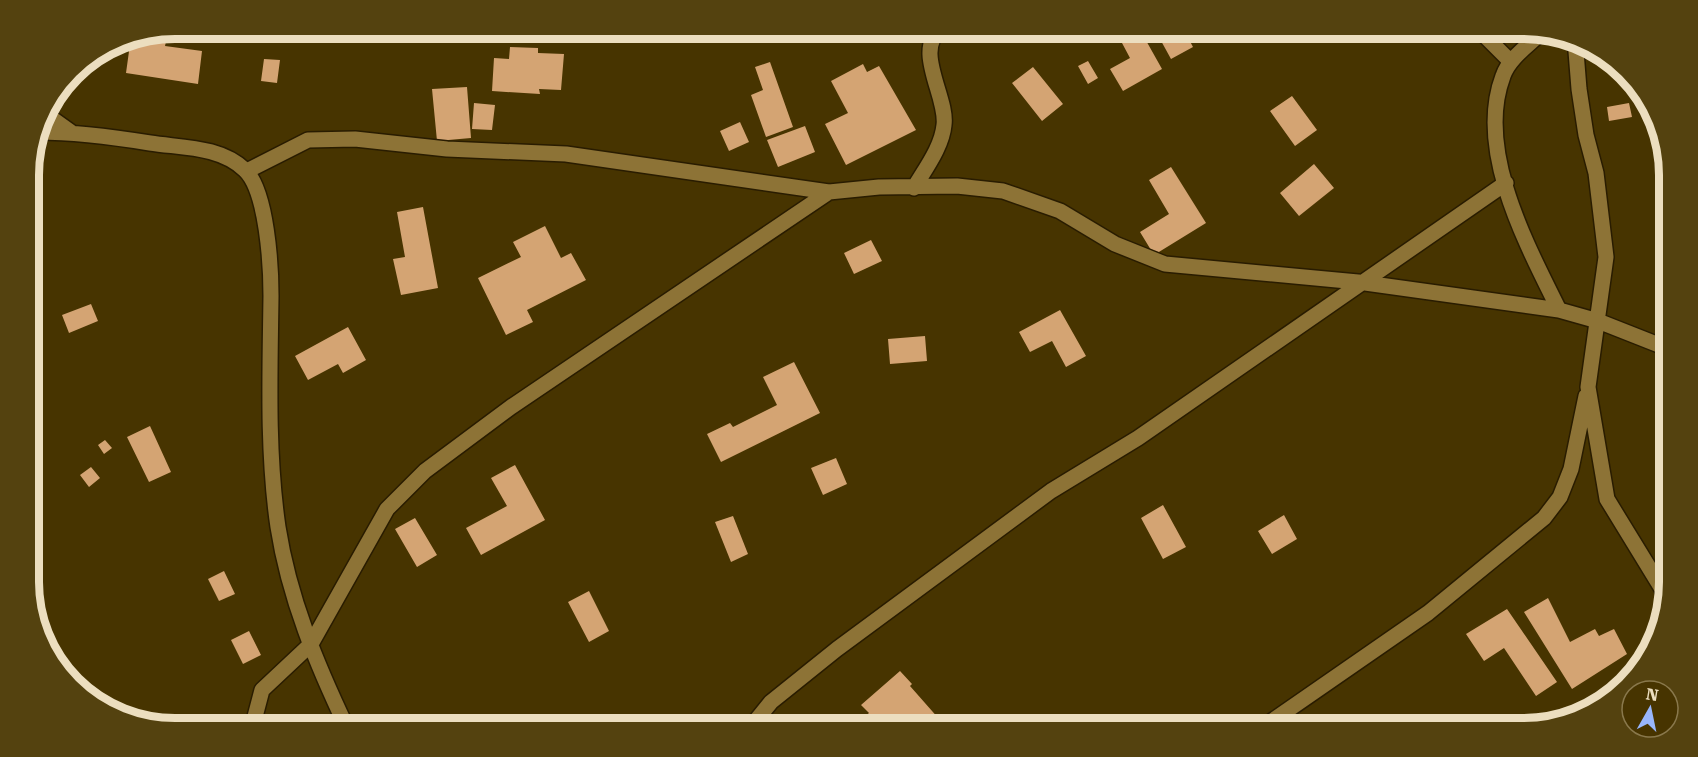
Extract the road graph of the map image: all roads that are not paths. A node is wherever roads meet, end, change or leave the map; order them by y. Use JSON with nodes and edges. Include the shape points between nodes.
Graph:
{"nodes":[{"id":1,"x":934,"y":39,"type":"edge"},
{"id":2,"x":1488,"y":39,"type":"edge"},
{"id":3,"x":1534,"y":40,"type":"edge"},
{"id":4,"x":1576,"y":49,"type":"edge"},
{"id":5,"x":1511,"y":62,"type":"junction"},
{"id":6,"x":52,"y":118,"type":"edge"},
{"id":7,"x":46,"y":132,"type":"edge"},
{"id":8,"x":71,"y":132,"type":"junction"},
{"id":9,"x":247,"y":171,"type":"junction"},
{"id":10,"x":1506,"y":183,"type":"junction"},
{"id":11,"x":914,"y":188,"type":"junction"},
{"id":12,"x":829,"y":192,"type":"junction"},
{"id":13,"x":1358,"y":282,"type":"junction"},
{"id":14,"x":1559,"y":310,"type":"junction"},
{"id":15,"x":1599,"y":321,"type":"junction"},
{"id":16,"x":1659,"y":345,"type":"edge"},
{"id":17,"x":1588,"y":387,"type":"junction"},
{"id":18,"x":1659,"y":584,"type":"edge"},
{"id":19,"x":311,"y":644,"type":"junction"},
{"id":20,"x":255,"y":718,"type":"edge"},
{"id":21,"x":343,"y":718,"type":"edge"},
{"id":22,"x":758,"y":718,"type":"edge"},
{"id":23,"x":1276,"y":718,"type":"edge"}],
"edges":[{"from":1,"to":11,"type":"street","via":[[930,61],[945,125]]},
{"from":2,"to":5,"type":"street"},
{"from":3,"to":5,"type":"street"},
{"from":4,"to":15,"type":"street","via":[[1606,257]]},
{"from":5,"to":10,"type":"street","via":[[1503,76],[1496,111],[1495,140]]},
{"from":6,"to":8,"type":"street"},
{"from":7,"to":8,"type":"street"},
{"from":8,"to":9,"type":"street","via":[[196,148],[230,158]]},
{"from":9,"to":12,"type":"street","via":[[308,140],[355,139],[447,149],[566,154]]},
{"from":9,"to":19,"type":"street","via":[[265,215],[271,278],[271,441],[278,527],[293,594]]},
{"from":10,"to":13,"type":"street"},
{"from":10,"to":14,"type":"street","via":[[1525,241]]},
{"from":11,"to":12,"type":"street"},
{"from":11,"to":13,"type":"street","via":[[957,186],[1003,191],[1060,211],[1115,244],[1165,264]]},
{"from":12,"to":19,"type":"street","via":[[510,407],[424,471],[387,508]]},
{"from":13,"to":14,"type":"street"},
{"from":13,"to":22,"type":"street","via":[[1138,438],[1051,491],[837,649],[771,702]]},
{"from":14,"to":15,"type":"street"},
{"from":15,"to":16,"type":"street"},
{"from":15,"to":17,"type":"street"},
{"from":17,"to":18,"type":"street","via":[[1607,499]]},
{"from":17,"to":23,"type":"street","via":[[1571,469],[1560,497],[1544,518],[1428,613]]},
{"from":19,"to":20,"type":"street","via":[[262,690]]},
{"from":19,"to":21,"type":"street"}]}
